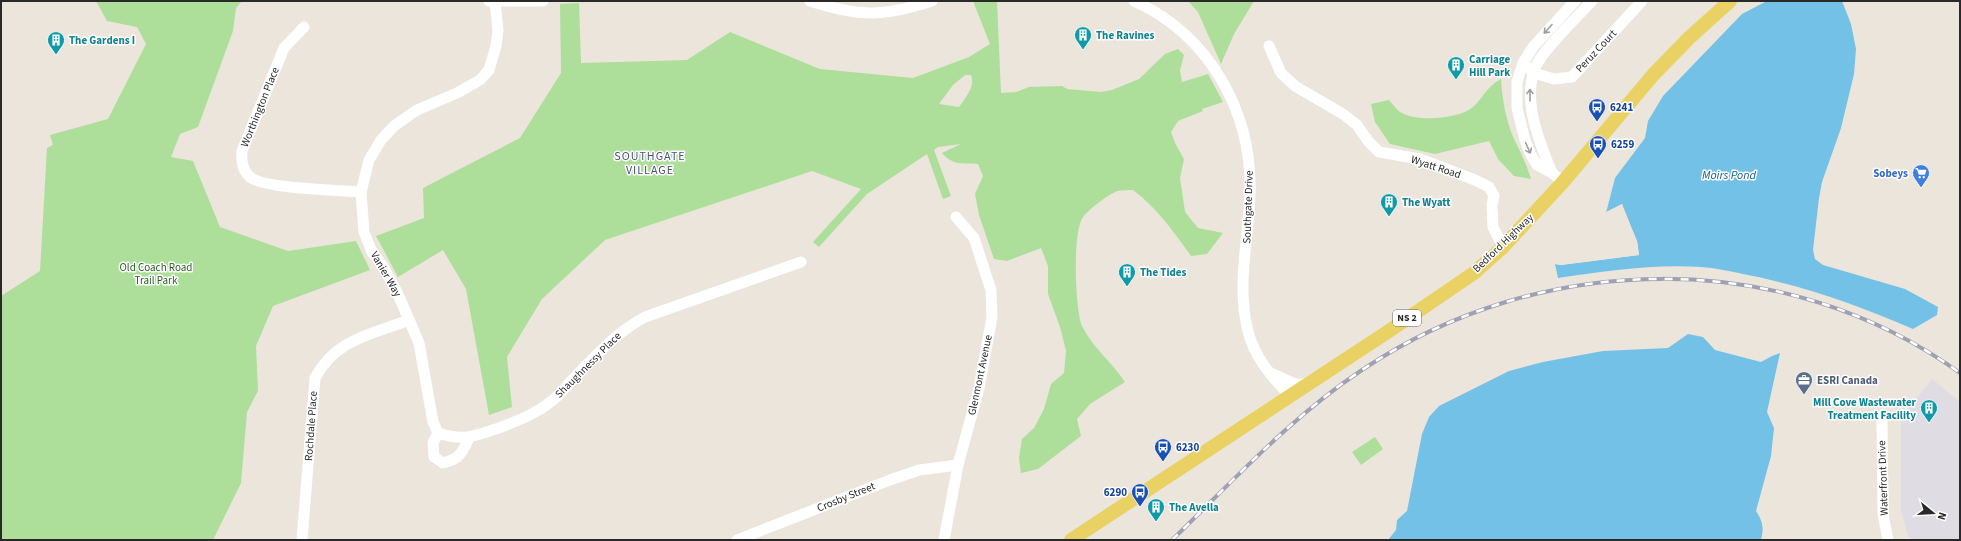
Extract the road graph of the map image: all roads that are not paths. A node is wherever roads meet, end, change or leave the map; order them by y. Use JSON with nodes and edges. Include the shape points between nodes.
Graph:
{"nodes":[{"id":1,"x":543,"y":1,"type":"edge"},
{"id":2,"x":810,"y":1,"type":"edge"},
{"id":3,"x":932,"y":1,"type":"edge"},
{"id":4,"x":1575,"y":1,"type":"edge"},
{"id":5,"x":1592,"y":1,"type":"edge"},
{"id":6,"x":1730,"y":1,"type":"edge"},
{"id":7,"x":492,"y":2,"type":"edge"},
{"id":8,"x":1140,"y":2,"type":"edge"},
{"id":9,"x":1640,"y":2,"type":"edge"},
{"id":10,"x":304,"y":27,"type":"dead end"},
{"id":11,"x":1269,"y":46,"type":"dead end"},
{"id":12,"x":1523,"y":63,"type":"junction"},
{"id":13,"x":1534,"y":73,"type":"junction"},
{"id":14,"x":1552,"y":173,"type":"junction"},
{"id":15,"x":1563,"y":182,"type":"junction"},
{"id":16,"x":361,"y":192,"type":"junction"},
{"id":17,"x":956,"y":217,"type":"dead end"},
{"id":18,"x":1503,"y":246,"type":"junction"},
{"id":19,"x":801,"y":262,"type":"dead end"},
{"id":20,"x":409,"y":320,"type":"junction"},
{"id":21,"x":1267,"y":371,"type":"junction"},
{"id":22,"x":1307,"y":384,"type":"junction"},
{"id":23,"x":1290,"y":396,"type":"junction"},
{"id":24,"x":1882,"y":416,"type":"dead end"},
{"id":25,"x":438,"y":433,"type":"junction"},
{"id":26,"x":469,"y":438,"type":"junction"},
{"id":27,"x":958,"y":465,"type":"junction"},
{"id":28,"x":302,"y":540,"type":"edge"},
{"id":29,"x":737,"y":540,"type":"edge"},
{"id":30,"x":944,"y":540,"type":"edge"},
{"id":31,"x":1071,"y":540,"type":"edge"},
{"id":32,"x":1888,"y":540,"type":"edge"}],
"edges":[{"from":1,"to":7,"type":"street"},
{"from":2,"to":3,"type":"street","via":[[836,9],[878,14]]},
{"from":4,"to":12,"type":"street","one_way":true,"via":[[1533,47]]},
{"from":5,"to":13,"type":"street","via":[[1541,57]]},
{"from":6,"to":15,"type":"main road","name":"Bedford Highway","number":"NS 2","via":[[1653,75]]},
{"from":7,"to":16,"type":"street","name":"Vanier Way","via":[[498,30],[489,70],[480,80],[417,110],[394,126],[369,160]]},
{"from":8,"to":21,"type":"street","name":"Southgate Drive","via":[[1191,40],[1213,65],[1226,86],[1241,127],[1250,177],[1244,308],[1248,332]]},
{"from":9,"to":13,"type":"street","name":"Peruz Court","via":[[1572,77],[1554,79]]},
{"from":10,"to":16,"type":"street","name":"Worthington Place","via":[[284,48],[242,151],[241,160],[250,177],[266,184]]},
{"from":11,"to":18,"type":"street","name":"Wyatt Road","via":[[1281,74],[1295,86],[1357,125],[1379,152],[1420,159],[1490,187],[1494,196],[1493,227]]},
{"from":12,"to":13,"type":"street","name":"Peruz Court"},
{"from":12,"to":14,"type":"street","one_way":true,"via":[[1517,82],[1517,108],[1524,140],[1537,165]]},
{"from":14,"to":13,"type":"street","one_way":true,"via":[[1542,148],[1530,100],[1530,86]]},
{"from":14,"to":15,"type":"street"},
{"from":15,"to":18,"type":"main road","name":"Bedford Highway","number":"NS 2"},
{"from":16,"to":20,"type":"street","name":"Vanier Way","via":[[364,232],[372,252],[397,292]]},
{"from":17,"to":27,"type":"street","name":"Glenmont Avenue","via":[[974,238],[991,290],[992,317],[979,388]]},
{"from":18,"to":22,"type":"main road","name":"Bedford Highway","number":"NS 2","via":[[1474,273]]},
{"from":19,"to":26,"type":"street","name":"Shaughnessy Place","via":[[645,317],[628,326],[607,343],[554,399],[516,422]]},
{"from":20,"to":25,"type":"street","name":"Vanier Way","via":[[418,343],[433,422]]},
{"from":20,"to":28,"type":"street","name":"Rochdale Place","via":[[348,342],[323,363],[315,378]]},
{"from":21,"to":22,"type":"street","via":[[1295,384]]},
{"from":21,"to":23,"type":"street","name":"Southgate Drive"},
{"from":22,"to":23,"type":"main road","name":"Bedford Highway","number":"NS 2"},
{"from":23,"to":31,"type":"main road","name":"Bedford Highway","number":"NS 2"},
{"from":24,"to":32,"type":"street","name":"Waterfront Drive","via":[[1883,514]]},
{"from":25,"to":26,"type":"street","via":[[454,438]]},
{"from":25,"to":26,"type":"street","via":[[433,443],[434,457],[443,463],[453,461],[462,454]]},
{"from":27,"to":29,"type":"street","name":"Crosby Street","via":[[919,470]]},
{"from":27,"to":30,"type":"street","name":"Glenmont Avenue"}]}
